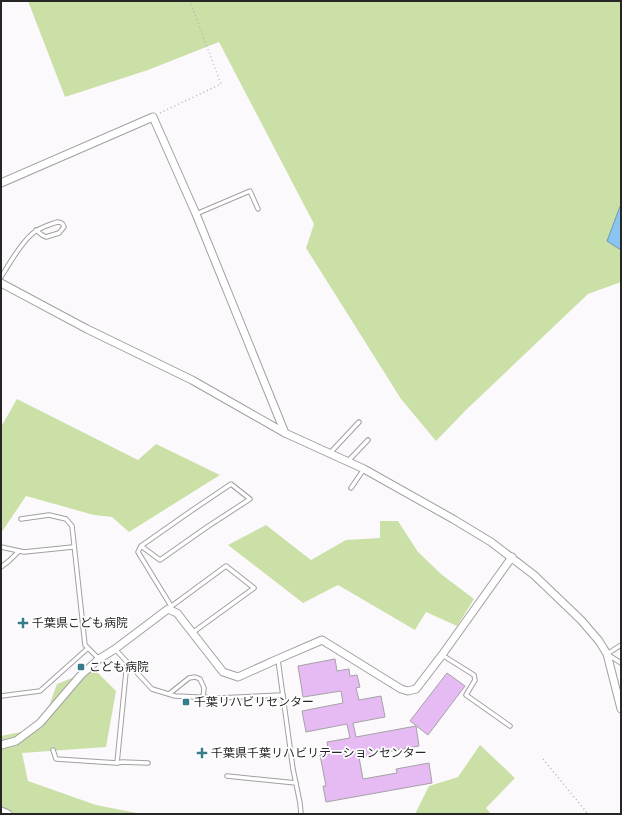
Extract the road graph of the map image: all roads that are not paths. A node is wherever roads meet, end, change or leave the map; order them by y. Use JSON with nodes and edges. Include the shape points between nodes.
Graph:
{"nodes":[{"id":1,"x":1,"y":183,"type":"edge"},
{"id":2,"x":258,"y":209,"type":"dead end"},
{"id":3,"x":196,"y":214,"type":"junction"},
{"id":4,"x":36,"y":230,"type":"junction"},
{"id":5,"x":1,"y":277,"type":"edge"},
{"id":6,"x":1,"y":282,"type":"edge"},
{"id":7,"x":359,"y":422,"type":"dead end"},
{"id":8,"x":285,"y":433,"type":"junction"},
{"id":9,"x":368,"y":440,"type":"dead end"},
{"id":10,"x":330,"y":453,"type":"junction"},
{"id":11,"x":348,"y":461,"type":"junction"},
{"id":12,"x":364,"y":469,"type":"junction"},
{"id":13,"x":351,"y":488,"type":"dead end"},
{"id":14,"x":20,"y":518,"type":"dead end"},
{"id":15,"x":141,"y":546,"type":"junction"},
{"id":16,"x":1,"y":547,"type":"edge"},
{"id":17,"x":74,"y":547,"type":"junction"},
{"id":18,"x":19,"y":551,"type":"junction"},
{"id":19,"x":512,"y":558,"type":"junction"},
{"id":20,"x":1,"y":567,"type":"edge"},
{"id":21,"x":169,"y":608,"type":"junction"},
{"id":22,"x":192,"y":633,"type":"junction"},
{"id":23,"x":621,"y":645,"type":"edge"},
{"id":24,"x":87,"y":649,"type":"junction"},
{"id":25,"x":115,"y":649,"type":"junction"},
{"id":26,"x":607,"y":654,"type":"junction"},
{"id":27,"x":442,"y":655,"type":"junction"},
{"id":28,"x":99,"y":659,"type":"junction"},
{"id":29,"x":278,"y":659,"type":"junction"},
{"id":30,"x":127,"y":662,"type":"junction"},
{"id":31,"x":621,"y":663,"type":"edge"},
{"id":32,"x":169,"y":694,"type":"junction"},
{"id":33,"x":283,"y":694,"type":"junction"},
{"id":34,"x":1,"y":696,"type":"edge"},
{"id":35,"x":203,"y":698,"type":"junction"},
{"id":36,"x":621,"y":709,"type":"edge"},
{"id":37,"x":510,"y":726,"type":"dead end"},
{"id":38,"x":1,"y":745,"type":"edge"},
{"id":39,"x":53,"y":750,"type":"dead end"},
{"id":40,"x":117,"y":763,"type":"junction"},
{"id":41,"x":148,"y":763,"type":"dead end"},
{"id":42,"x":227,"y":776,"type":"dead end"},
{"id":43,"x":296,"y":783,"type":"junction"},
{"id":44,"x":1,"y":811,"type":"edge"},
{"id":45,"x":8,"y":814,"type":"edge"},
{"id":46,"x":301,"y":814,"type":"edge"}],
"edges":[{"from":1,"to":3,"type":"street","via":[[153,117]]},
{"from":2,"to":3,"type":"lane","via":[[250,191]]},
{"from":3,"to":8,"type":"street"},
{"from":4,"to":4,"type":"lane","via":[[57,222],[61,222],[64,227],[59,233],[46,237]]},
{"from":4,"to":5,"type":"lane","via":[[17,251]]},
{"from":6,"to":8,"type":"street","via":[[87,329],[192,380]]},
{"from":7,"to":10,"type":"lane"},
{"from":8,"to":10,"type":"street"},
{"from":9,"to":11,"type":"lane"},
{"from":10,"to":11,"type":"street"},
{"from":11,"to":12,"type":"street"},
{"from":12,"to":13,"type":"lane"},
{"from":12,"to":19,"type":"street","via":[[453,519]]},
{"from":14,"to":17,"type":"lane","via":[[49,515],[66,519],[72,526]]},
{"from":15,"to":15,"type":"lane","via":[[231,484],[250,499],[160,560]]},
{"from":15,"to":21,"type":"lane","via":[[138,552]]},
{"from":16,"to":18,"type":"lane"},
{"from":17,"to":18,"type":"lane"},
{"from":17,"to":24,"type":"lane"},
{"from":18,"to":20,"type":"lane"},
{"from":19,"to":26,"type":"street","via":[[534,575],[581,620]]},
{"from":19,"to":27,"type":"street"},
{"from":21,"to":22,"type":"street","via":[[177,613]]},
{"from":21,"to":22,"type":"lane","via":[[226,566],[254,588]]},
{"from":21,"to":25,"type":"street"},
{"from":22,"to":29,"type":"street","via":[[223,672],[238,677]]},
{"from":23,"to":26,"type":"lane"},
{"from":24,"to":28,"type":"lane"},
{"from":24,"to":34,"type":"lane","via":[[40,691]]},
{"from":25,"to":28,"type":"street"},
{"from":25,"to":30,"type":"lane"},
{"from":26,"to":31,"type":"lane"},
{"from":26,"to":36,"type":"street"},
{"from":27,"to":29,"type":"street","via":[[416,690],[408,691],[401,690],[322,640]]},
{"from":27,"to":37,"type":"lane","via":[[474,675],[475,680],[466,695]]},
{"from":28,"to":38,"type":"street","via":[[81,675],[40,723],[16,741]]},
{"from":29,"to":33,"type":"lane"},
{"from":30,"to":32,"type":"lane","via":[[152,689]]},
{"from":30,"to":40,"type":"lane"},
{"from":32,"to":35,"type":"lane"},
{"from":32,"to":35,"type":"lane","via":[[188,678],[195,677],[200,679],[204,688]]},
{"from":33,"to":35,"type":"lane"},
{"from":33,"to":43,"type":"lane"},
{"from":39,"to":40,"type":"lane","via":[[56,759]]},
{"from":40,"to":41,"type":"lane"},
{"from":42,"to":43,"type":"lane"},
{"from":43,"to":46,"type":"lane"},
{"from":44,"to":45,"type":"street"}]}
